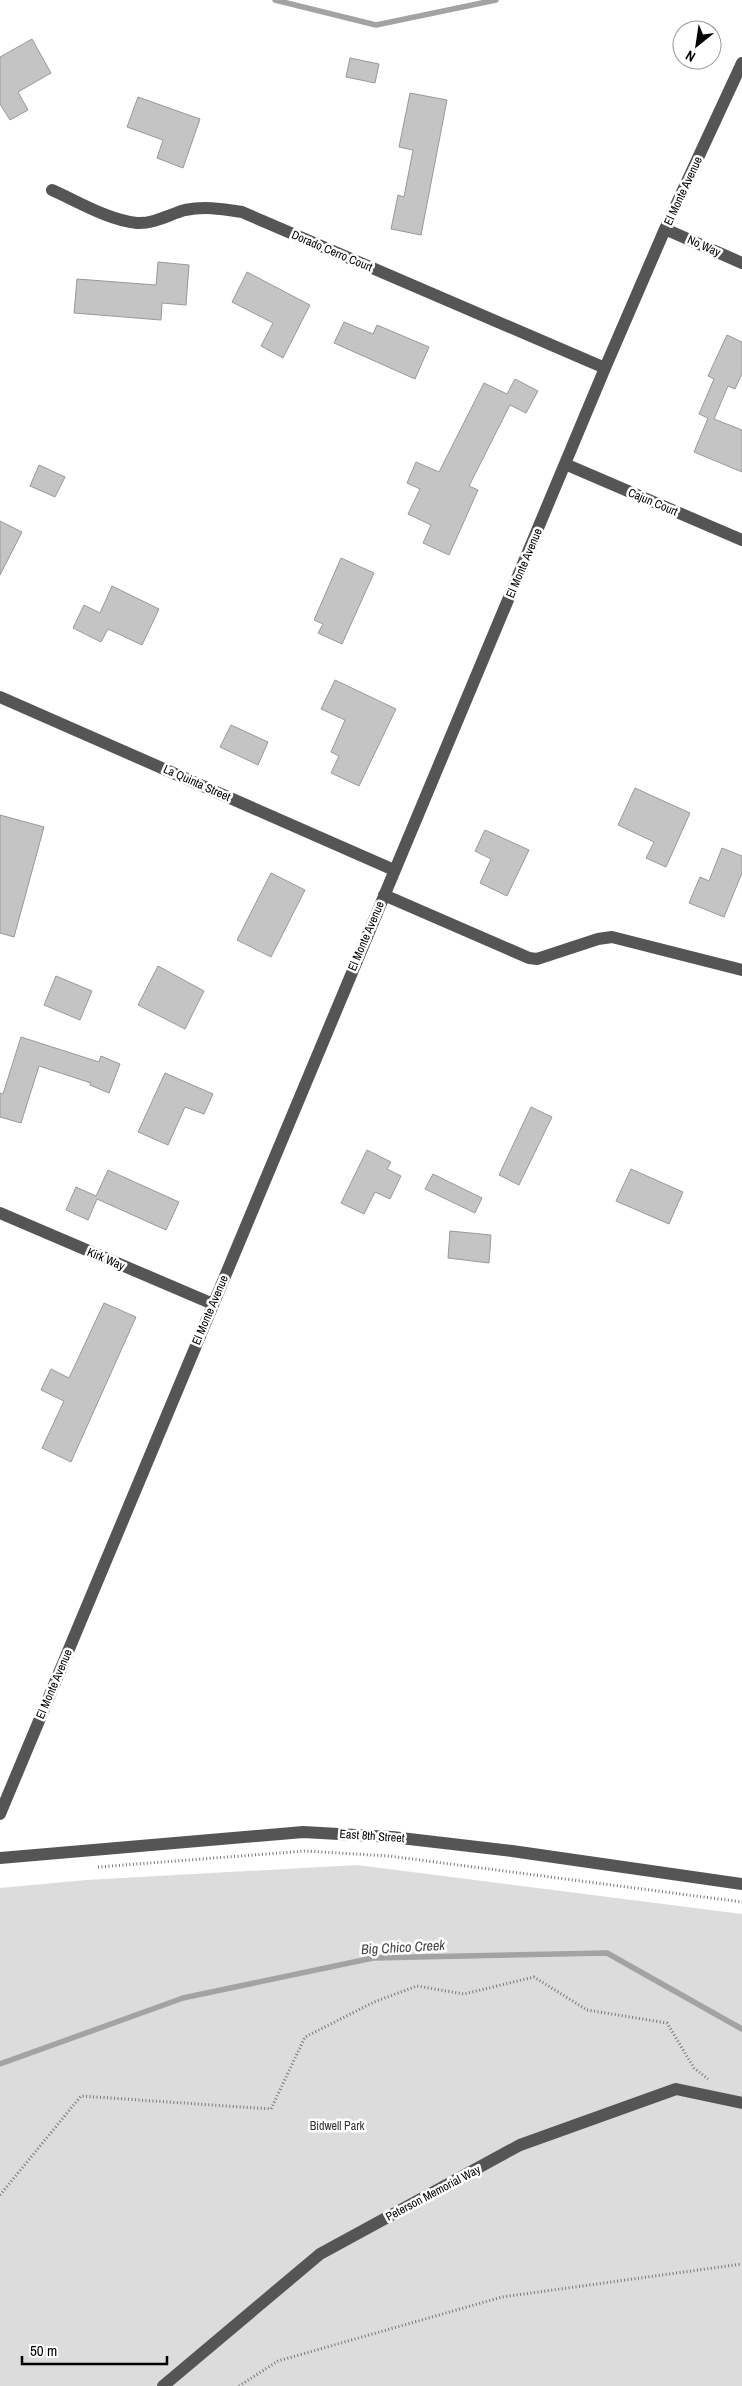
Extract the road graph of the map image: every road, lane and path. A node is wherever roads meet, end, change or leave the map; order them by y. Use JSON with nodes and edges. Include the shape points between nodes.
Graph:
{"nodes":[{"id":1,"x":742,"y":63,"type":"edge"},
{"id":2,"x":52,"y":190,"type":"dead end"},
{"id":3,"x":665,"y":229,"type":"junction"},
{"id":4,"x":742,"y":262,"type":"edge"},
{"id":5,"x":605,"y":368,"type":"junction"},
{"id":6,"x":565,"y":464,"type":"junction"},
{"id":7,"x":742,"y":540,"type":"edge"},
{"id":8,"x":0,"y":697,"type":"edge"},
{"id":9,"x":394,"y":870,"type":"junction"},
{"id":10,"x":384,"y":895,"type":"junction"},
{"id":11,"x":742,"y":970,"type":"edge"},
{"id":12,"x":0,"y":1213,"type":"edge"},
{"id":13,"x":213,"y":1304,"type":"junction"},
{"id":14,"x":0,"y":1814,"type":"edge"},
{"id":15,"x":0,"y":1858,"type":"edge"},
{"id":16,"x":88,"y":1868,"type":"dead end"},
{"id":17,"x":742,"y":1884,"type":"edge"},
{"id":18,"x":742,"y":1902,"type":"edge"},
{"id":19,"x":738,"y":2102,"type":"edge"},
{"id":20,"x":0,"y":2195,"type":"edge"},
{"id":21,"x":742,"y":2264,"type":"edge"},
{"id":22,"x":164,"y":2386,"type":"edge"},
{"id":23,"x":238,"y":2386,"type":"edge"}],
"edges":[{"from":1,"to":3,"type":"street","name":"El Monte Avenue"},
{"from":2,"to":5,"type":"street","name":"Dorado Cerro Court","via":[[114,218],[139,223],[185,210],[212,207],[242,212]]},
{"from":3,"to":4,"type":"street","name":"No Way"},
{"from":3,"to":5,"type":"street","name":"El Monte Avenue"},
{"from":5,"to":6,"type":"street","name":"El Monte Avenue"},
{"from":6,"to":7,"type":"street","name":"Cajun Court"},
{"from":6,"to":9,"type":"street","name":"El Monte Avenue"},
{"from":8,"to":9,"type":"street","name":"La Quinta Street"},
{"from":9,"to":10,"type":"street","name":"El Monte Avenue"},
{"from":10,"to":11,"type":"street","via":[[529,958],[537,959],[612,937]]},
{"from":10,"to":13,"type":"street","name":"El Monte Avenue"},
{"from":12,"to":13,"type":"street","name":"Kirk Way"},
{"from":13,"to":14,"type":"street","name":"El Monte Avenue"},
{"from":15,"to":17,"type":"street","name":"East 8th Street","via":[[303,1832],[392,1837],[512,1851]]},
{"from":16,"to":18,"type":"path","via":[[305,1851],[389,1856]]},
{"from":19,"to":20,"type":"path","via":[[694,2068],[666,2023],[588,2010],[534,1977],[464,1994],[416,1986],[374,2002],[305,2037],[271,2109],[81,2096]]},
{"from":19,"to":22,"type":"street","name":"Peterson Memorial Way","via":[[676,2089],[520,2145],[320,2254]]},
{"from":21,"to":23,"type":"path","via":[[502,2297],[278,2361]]}]}
